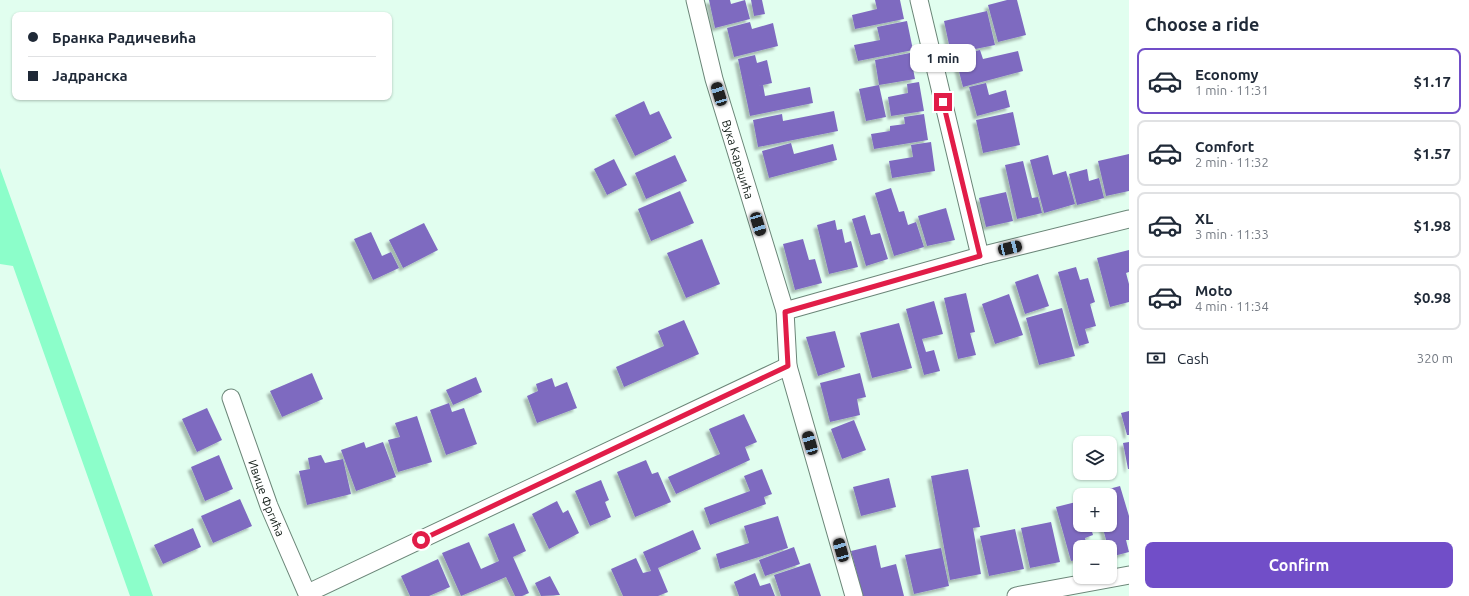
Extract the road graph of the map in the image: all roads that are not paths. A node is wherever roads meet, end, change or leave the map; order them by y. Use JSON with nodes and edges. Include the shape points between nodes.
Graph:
{"nodes":[{"id":1,"x":695,"y":0,"type":"edge"},
{"id":2,"x":919,"y":0,"type":"edge"},
{"id":3,"x":1129,"y":219,"type":"edge"},
{"id":4,"x":980,"y":256,"type":"junction"},
{"id":5,"x":785,"y":312,"type":"junction"},
{"id":6,"x":788,"y":366,"type":"junction"},
{"id":7,"x":231,"y":398,"type":"dead end"},
{"id":8,"x":1129,"y":575,"type":"edge"},
{"id":9,"x":308,"y":595,"type":"edge"},
{"id":10,"x":854,"y":596,"type":"edge"},
{"id":11,"x":1016,"y":596,"type":"edge"}],
"edges":[{"from":1,"to":5,"type":"street","name":"Вука Караџића","via":[[714,80]]},
{"from":2,"to":4,"type":"street"},
{"from":3,"to":4,"type":"street"},
{"from":4,"to":5,"type":"street"},
{"from":5,"to":6,"type":"street","name":"Вука Караџића"},
{"from":6,"to":9,"type":"street"},
{"from":6,"to":10,"type":"street","name":"Вука Караџића"},
{"from":7,"to":9,"type":"street","name":"Ивице Фргића","via":[[269,506]]},
{"from":8,"to":11,"type":"street"}]}
